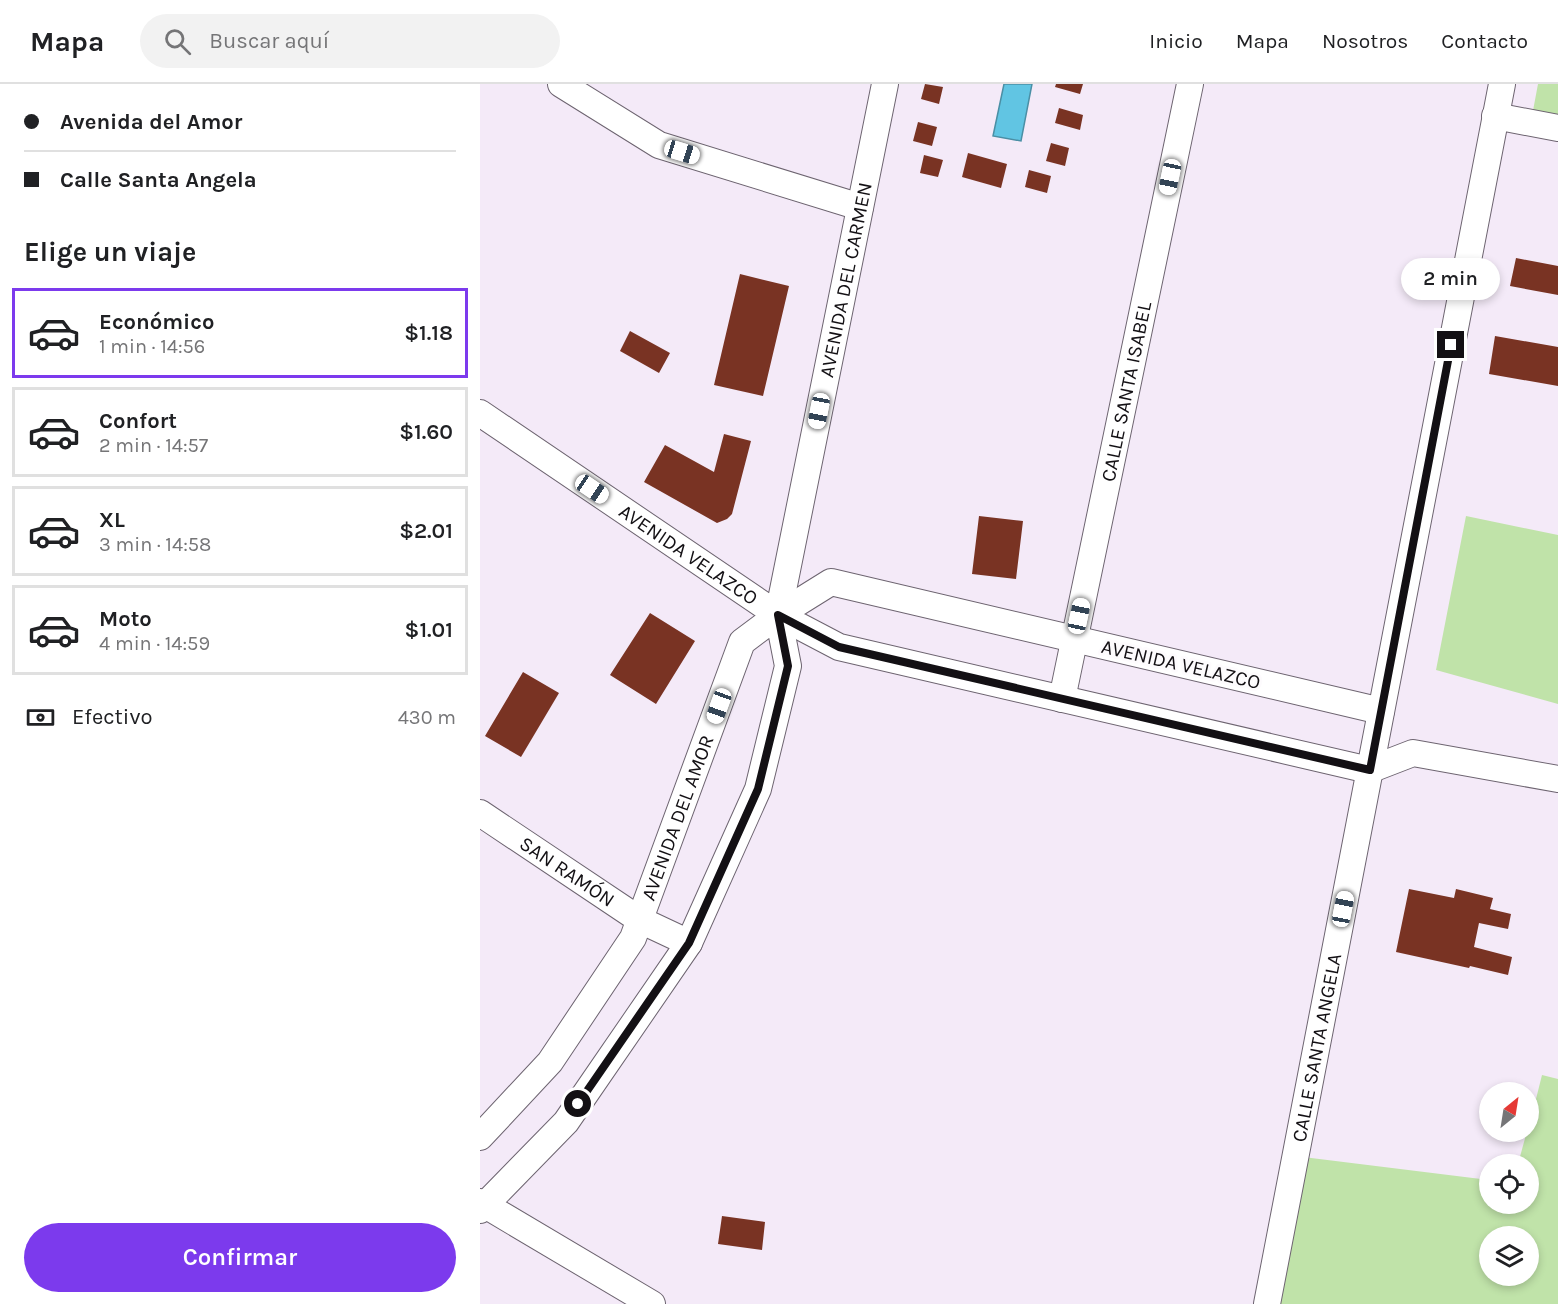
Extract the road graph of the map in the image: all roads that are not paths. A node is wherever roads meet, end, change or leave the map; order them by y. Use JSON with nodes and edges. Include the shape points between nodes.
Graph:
{"nodes":[{"id":1,"x":561,"y":84,"type":"edge"},
{"id":2,"x":885,"y":84,"type":"edge"},
{"id":3,"x":1190,"y":84,"type":"edge"},
{"id":4,"x":1502,"y":84,"type":"edge"},
{"id":5,"x":1495,"y":116,"type":"junction"},
{"id":6,"x":1558,"y":128,"type":"edge"},
{"id":7,"x":860,"y":207,"type":"junction"},
{"id":8,"x":480,"y":413,"type":"edge"},
{"id":9,"x":778,"y":615,"type":"junction"},
{"id":10,"x":1074,"y":639,"type":"junction"},
{"id":11,"x":1062,"y":699,"type":"junction"},
{"id":12,"x":1381,"y":711,"type":"junction"},
{"id":13,"x":1370,"y":770,"type":"junction"},
{"id":14,"x":1558,"y":779,"type":"edge"},
{"id":15,"x":480,"y":813,"type":"edge"},
{"id":16,"x":640,"y":920,"type":"junction"},
{"id":17,"x":689,"y":943,"type":"junction"},
{"id":18,"x":480,"y":1137,"type":"edge"},
{"id":19,"x":481,"y":1206,"type":"edge"},
{"id":20,"x":652,"y":1304,"type":"edge"},
{"id":21,"x":1267,"y":1304,"type":"edge"}],
"edges":[{"from":1,"to":7,"type":"street","via":[[659,145]]},
{"from":2,"to":7,"type":"street","name":"AVENIDA DEL CARMEN"},
{"from":3,"to":10,"type":"street","name":"CALLE SANTA ISABEL"},
{"from":4,"to":5,"type":"street","name":"CALLE SANTA ANGELA"},
{"from":5,"to":6,"type":"street"},
{"from":5,"to":12,"type":"street","name":"CALLE SANTA ANGELA"},
{"from":7,"to":9,"type":"street","name":"AVENIDA DEL CARMEN"},
{"from":8,"to":9,"type":"street","name":"AVENIDA VELAZCO"},
{"from":9,"to":10,"type":"street","name":"AVENIDA VELAZCO","via":[[831,582]]},
{"from":9,"to":11,"type":"street","name":"AVENIDA VELAZCO","via":[[839,647]]},
{"from":9,"to":16,"type":"street","name":"AVENIDA DEL AMOR","via":[[742,642]]},
{"from":9,"to":17,"type":"street","via":[[788,666],[758,789]]},
{"from":10,"to":11,"type":"street","name":"CALLE SANTA ISABEL"},
{"from":10,"to":12,"type":"street","name":"AVENIDA VELAZCO"},
{"from":11,"to":13,"type":"street","name":"AVENIDA VELAZCO"},
{"from":12,"to":13,"type":"street","name":"CALLE SANTA ANGELA"},
{"from":13,"to":14,"type":"street","via":[[1413,753]]},
{"from":13,"to":21,"type":"street","name":"CALLE SANTA ANGELA"},
{"from":15,"to":16,"type":"street","name":"SAN RAMÓN"},
{"from":16,"to":17,"type":"street","name":"SAN RAMÓN"},
{"from":16,"to":18,"type":"street","name":"AVENIDA DEL AMOR","via":[[633,938],[550,1062]]},
{"from":17,"to":19,"type":"street","via":[[566,1122]]},
{"from":19,"to":20,"type":"street"}]}
